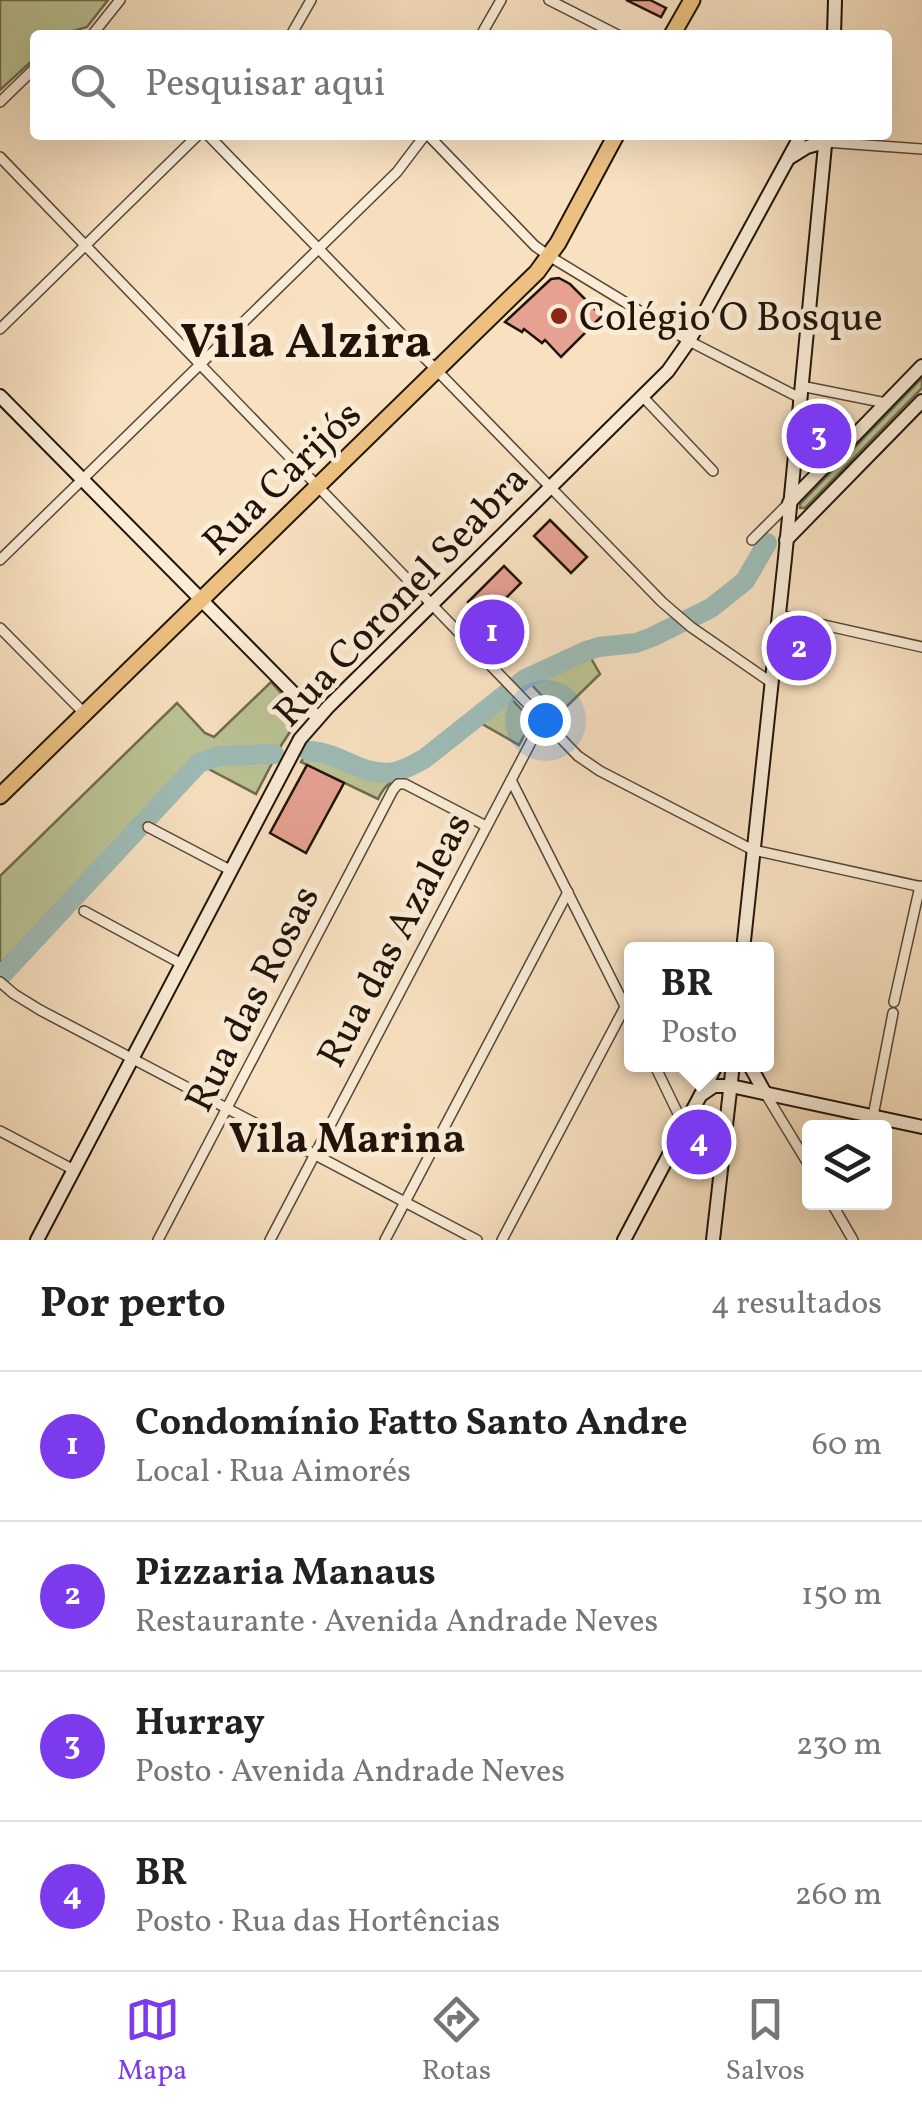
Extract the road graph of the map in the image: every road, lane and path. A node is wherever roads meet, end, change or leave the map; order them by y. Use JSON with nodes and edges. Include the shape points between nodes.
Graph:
{"nodes":[{"id":1,"x":120,"y":0,"type":"edge"},
{"id":2,"x":311,"y":0,"type":"edge"},
{"id":3,"x":501,"y":0,"type":"edge"},
{"id":4,"x":549,"y":0,"type":"edge"},
{"id":5,"x":692,"y":0,"type":"edge"},
{"id":6,"x":835,"y":0,"type":"edge"},
{"id":7,"x":96,"y":30,"type":"edge"},
{"id":8,"x":294,"y":30,"type":"edge"},
{"id":9,"x":485,"y":30,"type":"edge"},
{"id":10,"x":608,"y":30,"type":"edge"},
{"id":11,"x":675,"y":30,"type":"edge"},
{"id":12,"x":834,"y":30,"type":"edge"},
{"id":13,"x":30,"y":73,"type":"edge"},
{"id":14,"x":0,"y":102,"type":"edge"},
{"id":15,"x":193,"y":140,"type":"edge"},
{"id":16,"x":213,"y":140,"type":"edge"},
{"id":17,"x":423,"y":140,"type":"edge"},
{"id":18,"x":432,"y":140,"type":"edge"},
{"id":19,"x":613,"y":140,"type":"edge"},
{"id":20,"x":799,"y":140,"type":"edge"},
{"id":21,"x":824,"y":140,"type":"edge"},
{"id":22,"x":826,"y":140,"type":"edge"},
{"id":23,"x":836,"y":140,"type":"edge"},
{"id":24,"x":922,"y":149,"type":"edge"},
{"id":25,"x":0,"y":157,"type":"edge"},
{"id":26,"x":789,"y":159,"type":"junction"},
{"id":27,"x":86,"y":245,"type":"junction"},
{"id":28,"x":318,"y":249,"type":"junction"},
{"id":29,"x":549,"y":256,"type":"junction"},
{"id":30,"x":0,"y":329,"type":"edge"},
{"id":31,"x":688,"y":340,"type":"junction"},
{"id":32,"x":201,"y":364,"type":"junction"},
{"id":33,"x":922,"y":366,"type":"edge"},
{"id":34,"x":437,"y":370,"type":"junction"},
{"id":35,"x":800,"y":392,"type":"junction"},
{"id":36,"x":0,"y":396,"type":"edge"},
{"id":37,"x":643,"y":397,"type":"junction"},
{"id":38,"x":886,"y":403,"type":"junction"},
{"id":39,"x":919,"y":407,"type":"edge"},
{"id":40,"x":714,"y":471,"type":"dead end"},
{"id":41,"x":83,"y":480,"type":"junction"},
{"id":42,"x":318,"y":486,"type":"junction"},
{"id":43,"x":552,"y":487,"type":"junction"},
{"id":44,"x":789,"y":502,"type":"junction"},
{"id":45,"x":752,"y":540,"type":"dead end"},
{"id":46,"x":786,"y":540,"type":"junction"},
{"id":47,"x":0,"y":560,"type":"edge"},
{"id":48,"x":202,"y":600,"type":"junction"},
{"id":49,"x":433,"y":604,"type":"junction"},
{"id":50,"x":779,"y":615,"type":"junction"},
{"id":51,"x":0,"y":628,"type":"edge"},
{"id":52,"x":922,"y":646,"type":"edge"},
{"id":53,"x":772,"y":683,"type":"junction"},
{"id":54,"x":85,"y":714,"type":"junction"},
{"id":55,"x":318,"y":718,"type":"junction"},
{"id":56,"x":544,"y":719,"type":"junction"},
{"id":57,"x":510,"y":780,"type":"junction"},
{"id":58,"x":1,"y":794,"type":"edge"},
{"id":59,"x":486,"y":826,"type":"junction"},
{"id":60,"x":148,"y":827,"type":"dead end"},
{"id":61,"x":752,"y":850,"type":"junction"},
{"id":62,"x":230,"y":870,"type":"junction"},
{"id":63,"x":921,"y":887,"type":"edge"},
{"id":64,"x":568,"y":892,"type":"junction"},
{"id":65,"x":84,"y":912,"type":"dead end"},
{"id":66,"x":744,"y":942,"type":"edge"},
{"id":67,"x":182,"y":964,"type":"junction"},
{"id":68,"x":1,"y":982,"type":"edge"},
{"id":69,"x":624,"y":1005,"type":"edge"},
{"id":70,"x":624,"y":1009,"type":"edge"},
{"id":71,"x":132,"y":1059,"type":"junction"},
{"id":72,"x":658,"y":1072,"type":"edge"},
{"id":73,"x":713,"y":1072,"type":"edge"},
{"id":74,"x":732,"y":1072,"type":"edge"},
{"id":75,"x":754,"y":1072,"type":"edge"},
{"id":76,"x":731,"y":1086,"type":"junction"},
{"id":77,"x":766,"y":1093,"type":"junction"},
{"id":78,"x":701,"y":1095,"type":"junction"},
{"id":79,"x":228,"y":1110,"type":"junction"},
{"id":80,"x":872,"y":1116,"type":"junction"},
{"id":81,"x":684,"y":1126,"type":"junction"},
{"id":82,"x":922,"y":1126,"type":"edge"},
{"id":83,"x":0,"y":1132,"type":"edge"},
{"id":84,"x":314,"y":1154,"type":"junction"},
{"id":85,"x":802,"y":1154,"type":"edge"},
{"id":86,"x":74,"y":1170,"type":"junction"},
{"id":87,"x":405,"y":1202,"type":"junction"},
{"id":88,"x":836,"y":1210,"type":"edge"},
{"id":89,"x":36,"y":1240,"type":"edge"},
{"id":90,"x":158,"y":1240,"type":"edge"},
{"id":91,"x":270,"y":1240,"type":"edge"},
{"id":92,"x":385,"y":1240,"type":"edge"},
{"id":93,"x":478,"y":1240,"type":"edge"},
{"id":94,"x":502,"y":1240,"type":"edge"},
{"id":95,"x":624,"y":1240,"type":"edge"},
{"id":96,"x":713,"y":1240,"type":"edge"},
{"id":97,"x":853,"y":1240,"type":"edge"}],
"edges":[{"from":1,"to":7,"type":"street"},
{"from":2,"to":8,"type":"street"},
{"from":3,"to":9,"type":"street"},
{"from":4,"to":10,"type":"street"},
{"from":5,"to":11,"type":"main road"},
{"from":6,"to":12,"type":"street"},
{"from":13,"to":14,"type":"street"},
{"from":15,"to":27,"type":"street"},
{"from":16,"to":28,"type":"street"},
{"from":17,"to":28,"type":"street"},
{"from":18,"to":29,"type":"street"},
{"from":19,"to":29,"type":"main road","name":"Rua Carijós"},
{"from":20,"to":26,"type":"street","name":"Rua Coronel Seabra"},
{"from":21,"to":26,"type":"street"},
{"from":22,"to":35,"type":"street"},
{"from":23,"to":24,"type":"street"},
{"from":25,"to":27,"type":"street"},
{"from":26,"to":31,"type":"street","name":"Rua Coronel Seabra"},
{"from":27,"to":30,"type":"street"},
{"from":27,"to":32,"type":"street"},
{"from":28,"to":32,"type":"street"},
{"from":28,"to":34,"type":"street"},
{"from":29,"to":31,"type":"street"},
{"from":29,"to":34,"type":"main road","name":"Rua Carijós"},
{"from":31,"to":35,"type":"street"},
{"from":31,"to":37,"type":"street","name":"Rua Coronel Seabra"},
{"from":32,"to":41,"type":"street"},
{"from":32,"to":42,"type":"street"},
{"from":33,"to":38,"type":"street"},
{"from":34,"to":42,"type":"main road","name":"Rua Carijós"},
{"from":34,"to":43,"type":"street"},
{"from":35,"to":38,"type":"street"},
{"from":35,"to":44,"type":"street"},
{"from":36,"to":41,"type":"street"},
{"from":37,"to":40,"type":"street"},
{"from":37,"to":43,"type":"street","name":"Rua Coronel Seabra"},
{"from":38,"to":44,"type":"street"},
{"from":39,"to":46,"type":"street"},
{"from":41,"to":47,"type":"street"},
{"from":41,"to":48,"type":"street"},
{"from":42,"to":48,"type":"main road","name":"Rua Carijós"},
{"from":42,"to":49,"type":"street"},
{"from":43,"to":49,"type":"street","name":"Rua Coronel Seabra"},
{"from":43,"to":53,"type":"street","via":[[677,615]]},
{"from":44,"to":45,"type":"street"},
{"from":44,"to":46,"type":"street"},
{"from":46,"to":50,"type":"street"},
{"from":48,"to":54,"type":"main road","name":"Rua Carijós"},
{"from":48,"to":55,"type":"street"},
{"from":49,"to":55,"type":"street","name":"Rua Coronel Seabra"},
{"from":49,"to":56,"type":"street"},
{"from":50,"to":52,"type":"street"},
{"from":50,"to":53,"type":"street"},
{"from":51,"to":54,"type":"street"},
{"from":53,"to":61,"type":"street"},
{"from":54,"to":58,"type":"main road","name":"Rua Carijós"},
{"from":55,"to":62,"type":"street","name":"Rua Coronel Seabra","via":[[292,750]]},
{"from":56,"to":57,"type":"street","name":"Rua das Azaleas"},
{"from":56,"to":61,"type":"street","via":[[600,771]]},
{"from":57,"to":59,"type":"street","name":"Rua das Azaleas"},
{"from":57,"to":64,"type":"street"},
{"from":59,"to":79,"type":"street","name":"Rua das Rosas","via":[[398,784]]},
{"from":59,"to":84,"type":"street","name":"Rua das Azaleas"},
{"from":60,"to":62,"type":"street"},
{"from":61,"to":63,"type":"street"},
{"from":61,"to":66,"type":"street"},
{"from":62,"to":67,"type":"street","name":"Rua Coronel Seabra"},
{"from":63,"to":80,"type":"street"},
{"from":64,"to":69,"type":"street"},
{"from":64,"to":87,"type":"street"},
{"from":65,"to":67,"type":"street"},
{"from":67,"to":71,"type":"street","name":"Rua Coronel Seabra"},
{"from":68,"to":71,"type":"street"},
{"from":70,"to":94,"type":"street"},
{"from":71,"to":79,"type":"street"},
{"from":71,"to":86,"type":"street","name":"Rua Coronel Seabra"},
{"from":72,"to":81,"type":"street"},
{"from":73,"to":78,"type":"street"},
{"from":74,"to":76,"type":"street"},
{"from":75,"to":77,"type":"street"},
{"from":76,"to":77,"type":"street"},
{"from":76,"to":78,"type":"street"},
{"from":76,"to":96,"type":"street"},
{"from":77,"to":80,"type":"street"},
{"from":77,"to":85,"type":"street"},
{"from":78,"to":81,"type":"street"},
{"from":79,"to":84,"type":"street"},
{"from":79,"to":90,"type":"street","name":"Rua das Rosas"},
{"from":80,"to":82,"type":"street"},
{"from":81,"to":95,"type":"street"},
{"from":83,"to":86,"type":"street"},
{"from":84,"to":87,"type":"street"},
{"from":84,"to":91,"type":"street","name":"Rua das Azaleas"},
{"from":86,"to":89,"type":"street","name":"Rua Coronel Seabra"},
{"from":87,"to":92,"type":"street"},
{"from":87,"to":93,"type":"street"},
{"from":88,"to":97,"type":"street"}]}
